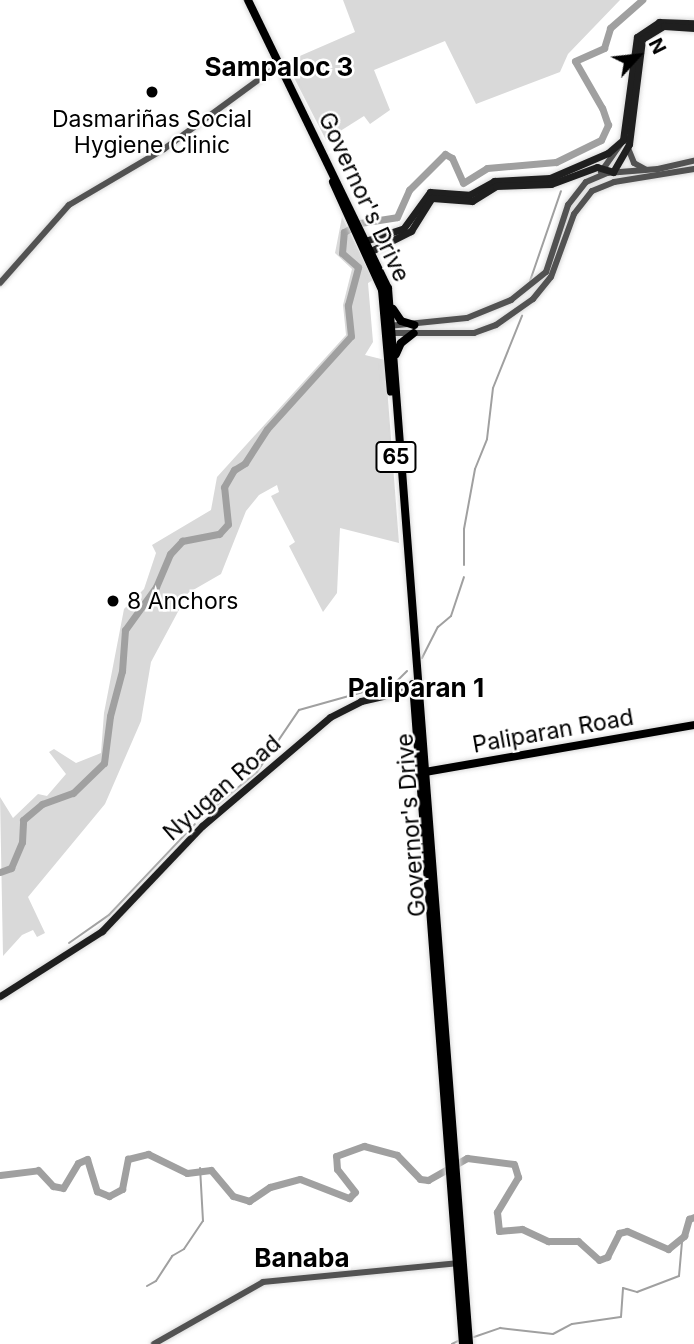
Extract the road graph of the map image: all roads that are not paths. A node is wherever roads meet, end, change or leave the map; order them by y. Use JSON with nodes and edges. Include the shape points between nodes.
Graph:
{"nodes":[{"id":1,"x":246,"y":2,"type":"edge"},
{"id":2,"x":694,"y":23,"type":"edge"},
{"id":3,"x":694,"y":28,"type":"edge"},
{"id":4,"x":278,"y":65,"type":"junction"},
{"id":5,"x":623,"y":139,"type":"junction"},
{"id":6,"x":628,"y":148,"type":"junction"},
{"id":7,"x":597,"y":159,"type":"junction"},
{"id":8,"x":694,"y":161,"type":"edge"},
{"id":9,"x":608,"y":169,"type":"junction"},
{"id":10,"x":694,"y":169,"type":"edge"},
{"id":11,"x":650,"y":171,"type":"junction"},
{"id":12,"x":631,"y":180,"type":"junction"},
{"id":13,"x":598,"y":187,"type":"junction"},
{"id":14,"x":358,"y":234,"type":"junction"},
{"id":15,"x":395,"y":236,"type":"junction"},
{"id":16,"x":365,"y":241,"type":"junction"},
{"id":17,"x":371,"y":251,"type":"junction"},
{"id":18,"x":0,"y":283,"type":"edge"},
{"id":19,"x":390,"y":299,"type":"junction"},
{"id":20,"x":414,"y":329,"type":"junction"},
{"id":21,"x":390,"y":330,"type":"junction"},
{"id":22,"x":395,"y":368,"type":"junction"},
{"id":23,"x":416,"y":689,"type":"junction"},
{"id":24,"x":694,"y":725,"type":"edge"},
{"id":25,"x":423,"y":773,"type":"junction"},
{"id":26,"x":0,"y":996,"type":"edge"},
{"id":27,"x":460,"y":1263,"type":"junction"},
{"id":28,"x":154,"y":1344,"type":"edge"},
{"id":29,"x":463,"y":1344,"type":"edge"},
{"id":30,"x":469,"y":1344,"type":"edge"}],
"edges":[{"from":1,"to":4,"type":"main road","name":"Governor's Drive","number":"65"},
{"from":2,"to":5,"type":"main road","via":[[659,22],[637,37]]},
{"from":3,"to":6,"type":"main road","via":[[664,26],[642,39]]},
{"from":4,"to":14,"type":"main road","name":"Governor's Drive","number":"65"},
{"from":4,"to":18,"type":"street","via":[[164,149],[69,205]]},
{"from":5,"to":7,"type":"main road"},
{"from":5,"to":9,"type":"street"},
{"from":6,"to":9,"type":"main road"},
{"from":6,"to":11,"type":"street","via":[[634,163]]},
{"from":7,"to":9,"type":"street"},
{"from":7,"to":15,"type":"main road","via":[[550,178],[494,181],[472,195],[430,192],[419,201],[410,223]]},
{"from":8,"to":11,"type":"street"},
{"from":9,"to":11,"type":"street"},
{"from":9,"to":12,"type":"street"},
{"from":9,"to":13,"type":"street"},
{"from":9,"to":15,"type":"main road","via":[[594,167],[551,184],[496,186],[472,201],[432,198],[415,227]]},
{"from":9,"to":20,"type":"street","via":[[573,197],[549,266],[529,290],[467,318]]},
{"from":10,"to":12,"type":"street"},
{"from":12,"to":13,"type":"street"},
{"from":13,"to":20,"type":"street","via":[[574,214],[551,277],[521,310],[478,332]]},
{"from":14,"to":16,"type":"main road","name":"Governor's Drive","number":"65"},
{"from":14,"to":21,"type":"main road","name":"Governor's Drive","number":"65","via":[[379,281]]},
{"from":15,"to":16,"type":"main road"},
{"from":15,"to":17,"type":"main road"},
{"from":16,"to":17,"type":"main road","name":"Governor's Drive","number":"65"},
{"from":17,"to":19,"type":"main road","name":"Governor's Drive","number":"65"},
{"from":19,"to":20,"type":"main road","via":[[398,318]]},
{"from":19,"to":21,"type":"main road","name":"Governor's Drive","number":"65"},
{"from":20,"to":21,"type":"street"},
{"from":20,"to":22,"type":"main road","via":[[399,345]]},
{"from":21,"to":22,"type":"main road","name":"Governor's Drive","number":"65"},
{"from":21,"to":23,"type":"main road","name":"Governor's Drive","number":"65"},
{"from":22,"to":23,"type":"main road","name":"Governor's Drive","number":"65"},
{"from":23,"to":25,"type":"main road","name":"Governor's Drive","number":"65"},
{"from":23,"to":26,"type":"main road","name":"Nyugan Road","via":[[361,701],[330,717],[202,826],[102,932]]},
{"from":24,"to":25,"type":"main road","name":"Paliparan Road"},
{"from":25,"to":27,"type":"main road","name":"Governor's Drive","number":"65"},
{"from":27,"to":28,"type":"street","via":[[263,1282]]},
{"from":27,"to":29,"type":"main road","name":"Governor's Drive","number":"65"},
{"from":27,"to":30,"type":"main road","name":"Governor's Drive","number":"65"}]}
